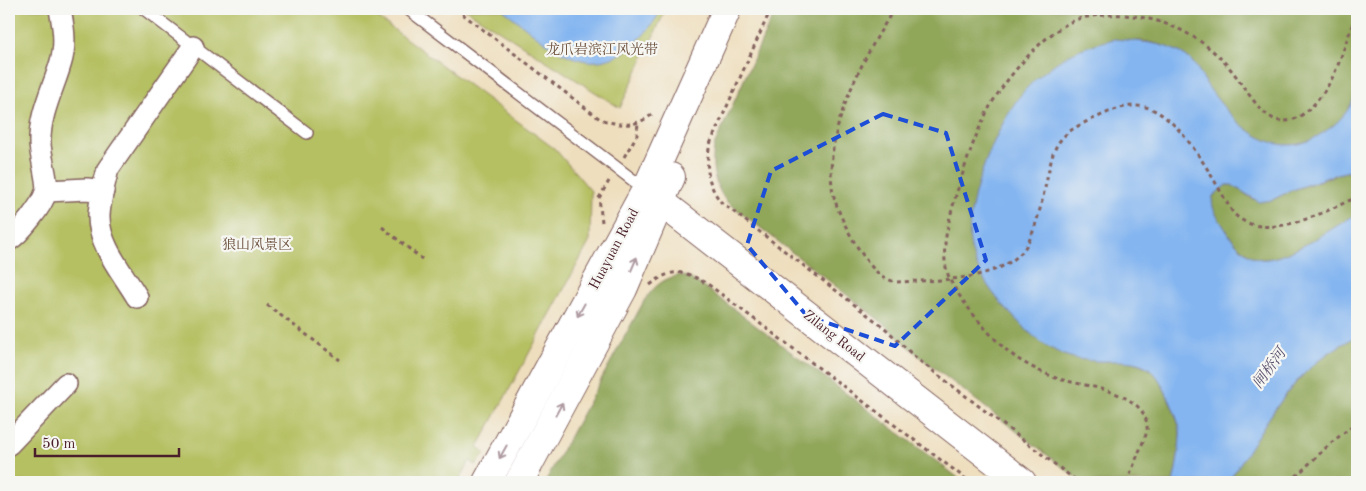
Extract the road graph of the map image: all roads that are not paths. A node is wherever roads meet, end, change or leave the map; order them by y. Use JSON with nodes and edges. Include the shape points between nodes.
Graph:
{"nodes":[{"id":1,"x":60,"y":9,"type":"edge"},
{"id":2,"x":144,"y":9,"type":"edge"},
{"id":3,"x":408,"y":9,"type":"edge"},
{"id":4,"x":727,"y":9,"type":"edge"},
{"id":5,"x":743,"y":9,"type":"edge"},
{"id":6,"x":193,"y":47,"type":"junction"},
{"id":7,"x":307,"y":132,"type":"dead end"},
{"id":8,"x":47,"y":191,"type":"junction"},
{"id":9,"x":102,"y":191,"type":"junction"},
{"id":10,"x":653,"y":195,"type":"junction"},
{"id":11,"x":9,"y":240,"type":"edge"},
{"id":12,"x":137,"y":297,"type":"dead end"},
{"id":13,"x":66,"y":384,"type":"dead end"},
{"id":14,"x":9,"y":444,"type":"edge"},
{"id":15,"x":487,"y":482,"type":"edge"},
{"id":16,"x":519,"y":482,"type":"edge"},
{"id":17,"x":1022,"y":482,"type":"edge"}],
"edges":[{"from":1,"to":8,"type":"street","via":[[64,33],[62,57],[48,98],[40,142]]},
{"from":2,"to":6,"type":"lane"},
{"from":3,"to":10,"type":"lane"},
{"from":4,"to":10,"type":"main road","name":"Huayuan Road"},
{"from":5,"to":10,"type":"main road","name":"Huayuan Road","via":[[708,94]]},
{"from":6,"to":7,"type":"lane"},
{"from":6,"to":9,"type":"street","via":[[108,169]]},
{"from":8,"to":9,"type":"street"},
{"from":8,"to":11,"type":"street","via":[[41,203]]},
{"from":9,"to":12,"type":"street","via":[[99,218],[103,239]]},
{"from":10,"to":15,"type":"main road","name":"Huayuan Road","one_way":true},
{"from":16,"to":10,"type":"main road","name":"Huayuan Road","one_way":true,"via":[[623,290]]},
{"from":10,"to":17,"type":"main road","name":"Zilang Road"},
{"from":13,"to":14,"type":"street"}]}
